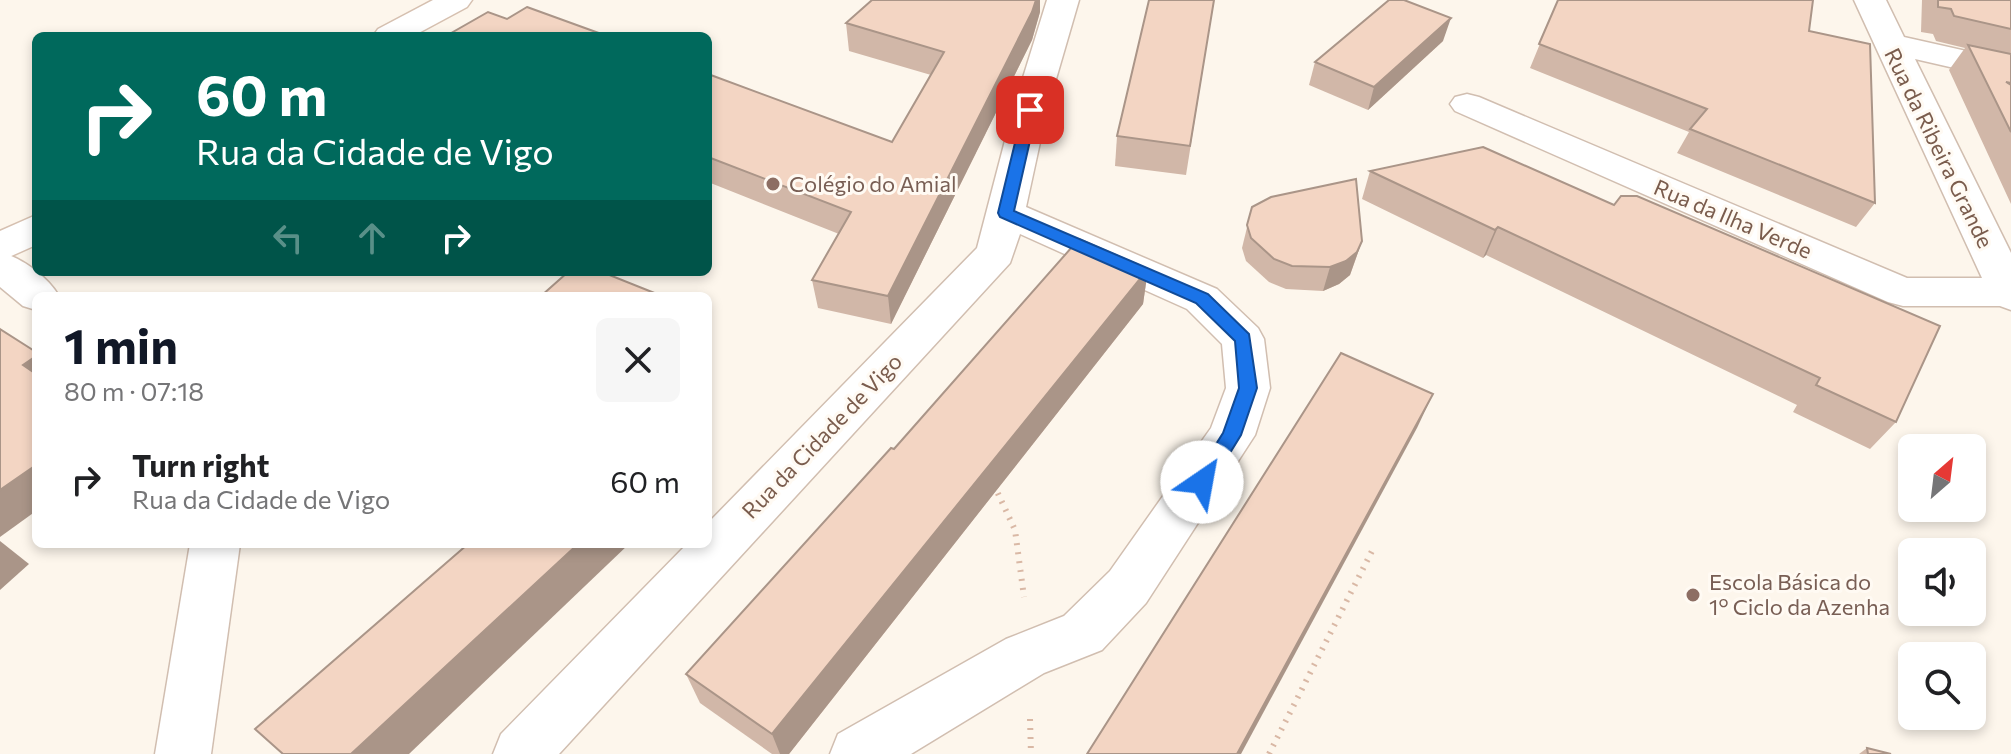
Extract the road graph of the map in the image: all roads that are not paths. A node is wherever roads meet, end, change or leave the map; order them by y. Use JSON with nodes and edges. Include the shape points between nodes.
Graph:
{"nodes":[{"id":1,"x":456,"y":0,"type":"edge"},
{"id":2,"x":1063,"y":0,"type":"edge"},
{"id":3,"x":1870,"y":0,"type":"edge"},
{"id":4,"x":396,"y":32,"type":"edge"},
{"id":5,"x":1889,"y":43,"type":"junction"},
{"id":6,"x":2011,"y":71,"type":"edge"},
{"id":7,"x":1467,"y":104,"type":"dead end"},
{"id":8,"x":1006,"y":213,"type":"junction"},
{"id":9,"x":32,"y":230,"type":"edge"},
{"id":10,"x":0,"y":248,"type":"edge"},
{"id":11,"x":0,"y":266,"type":"edge"},
{"id":12,"x":33,"y":292,"type":"edge"},
{"id":13,"x":2009,"y":293,"type":"edge"},
{"id":14,"x":214,"y":548,"type":"edge"},
{"id":15,"x":183,"y":754,"type":"edge"},
{"id":16,"x":521,"y":754,"type":"edge"},
{"id":17,"x":858,"y":754,"type":"edge"}],
"edges":[{"from":1,"to":4,"type":"street"},
{"from":2,"to":8,"type":"street","name":"Rua da Cidade de Vigo"},
{"from":3,"to":5,"type":"street","name":"Rua da Ribeira Grande"},
{"from":5,"to":6,"type":"street"},
{"from":5,"to":13,"type":"street","name":"Rua da Ribeira Grande"},
{"from":7,"to":13,"type":"street","name":"Rua da Ilha Verde","via":[[1903,292]]},
{"from":8,"to":16,"type":"street","name":"Rua da Cidade de Vigo","via":[[996,253]]},
{"from":8,"to":17,"type":"street","via":[[1202,299],[1243,339],[1248,388],[1232,435],[1128,587],[1083,633],[1025,656]]},
{"from":9,"to":10,"type":"street"},
{"from":11,"to":12,"type":"street"},
{"from":14,"to":15,"type":"street"}]}
